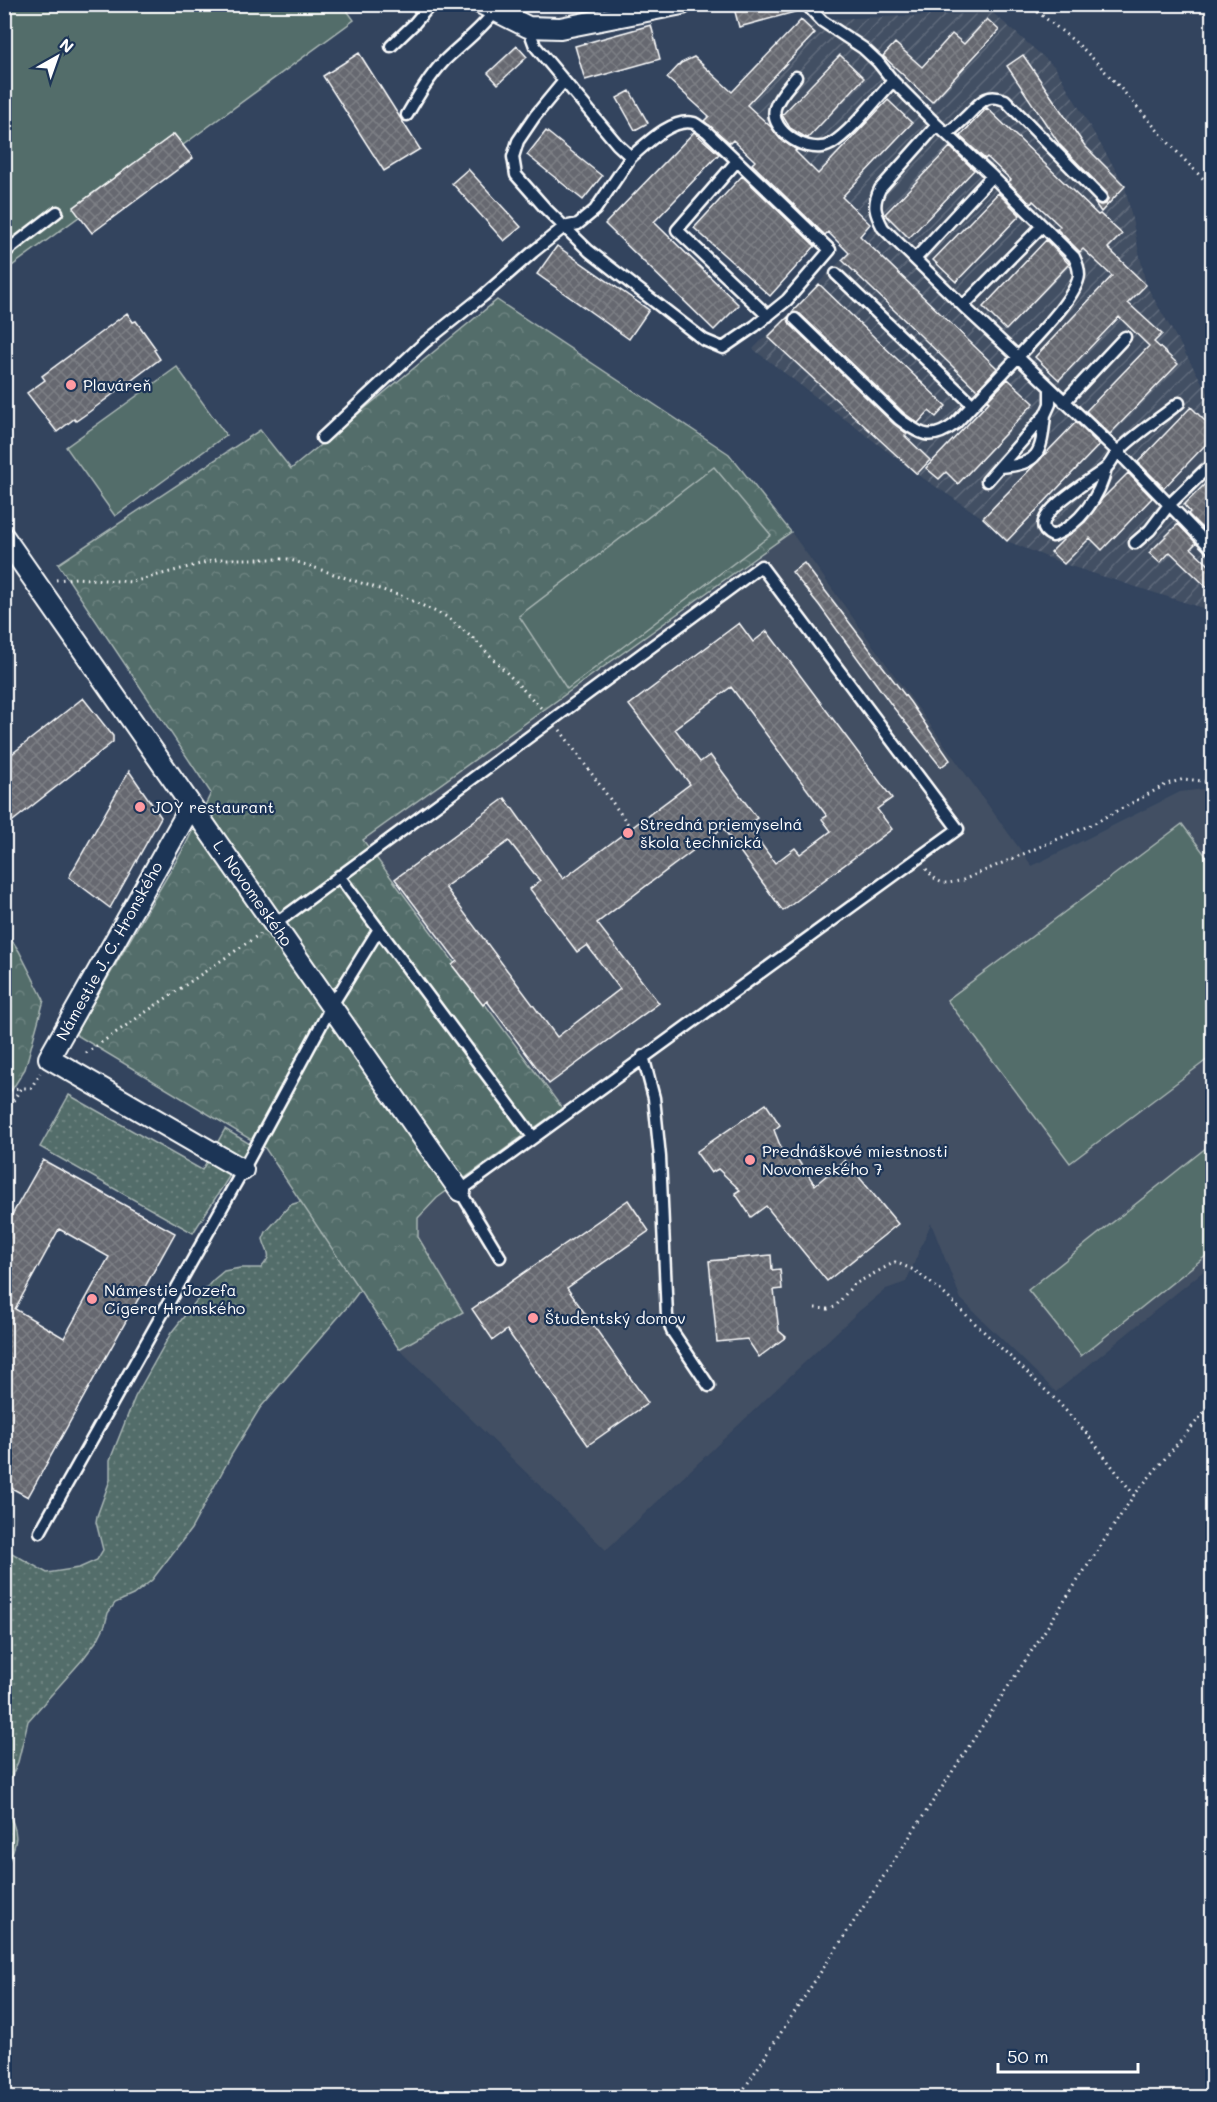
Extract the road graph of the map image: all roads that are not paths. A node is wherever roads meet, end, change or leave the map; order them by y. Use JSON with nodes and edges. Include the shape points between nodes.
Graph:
{"nodes":[{"id":1,"x":431,"y":4,"type":"edge"},
{"id":2,"x":682,"y":4,"type":"edge"},
{"id":3,"x":806,"y":4,"type":"edge"},
{"id":4,"x":488,"y":8,"type":"edge"},
{"id":5,"x":528,"y":27,"type":"junction"},
{"id":6,"x":391,"y":46,"type":"dead end"},
{"id":7,"x":796,"y":77,"type":"dead end"},
{"id":8,"x":564,"y":81,"type":"junction"},
{"id":9,"x":894,"y":81,"type":"junction"},
{"id":10,"x":407,"y":115,"type":"dead end"},
{"id":11,"x":937,"y":125,"type":"junction"},
{"id":12,"x":946,"y":134,"type":"junction"},
{"id":13,"x":631,"y":157,"type":"junction"},
{"id":14,"x":737,"y":161,"type":"junction"},
{"id":15,"x":992,"y":176,"type":"junction"},
{"id":16,"x":1101,"y":198,"type":"dead end"},
{"id":17,"x":57,"y":212,"type":"dead end"},
{"id":18,"x":1042,"y":226,"type":"junction"},
{"id":19,"x":564,"y":227,"type":"junction"},
{"id":20,"x":4,"y":253,"type":"edge"},
{"id":21,"x":915,"y":259,"type":"junction"},
{"id":22,"x":836,"y":274,"type":"dead end"},
{"id":23,"x":963,"y":306,"type":"junction"},
{"id":24,"x":768,"y":316,"type":"junction"},
{"id":25,"x":795,"y":319,"type":"dead end"},
{"id":26,"x":1125,"y":337,"type":"dead end"},
{"id":27,"x":1018,"y":357,"type":"junction"},
{"id":28,"x":1050,"y":388,"type":"junction"},
{"id":29,"x":1064,"y":402,"type":"junction"},
{"id":30,"x":972,"y":404,"type":"junction"},
{"id":31,"x":1179,"y":404,"type":"dead end"},
{"id":32,"x":1045,"y":415,"type":"junction"},
{"id":33,"x":322,"y":438,"type":"dead end"},
{"id":34,"x":1118,"y":452,"type":"junction"},
{"id":35,"x":1000,"y":466,"type":"junction"},
{"id":36,"x":1106,"y":468,"type":"junction"},
{"id":37,"x":1205,"y":470,"type":"dead end"},
{"id":38,"x":987,"y":481,"type":"dead end"},
{"id":39,"x":1169,"y":505,"type":"junction"},
{"id":40,"x":4,"y":537,"type":"edge"},
{"id":41,"x":1136,"y":543,"type":"dead end"},
{"id":42,"x":1211,"y":546,"type":"edge"},
{"id":43,"x":191,"y":806,"type":"junction"},
{"id":44,"x":339,"y":876,"type":"junction"},
{"id":45,"x":275,"y":924,"type":"junction"},
{"id":46,"x":379,"y":929,"type":"junction"},
{"id":47,"x":332,"y":1005,"type":"junction"},
{"id":48,"x":644,"y":1056,"type":"junction"},
{"id":49,"x":533,"y":1137,"type":"junction"},
{"id":50,"x":243,"y":1170,"type":"junction"},
{"id":51,"x":460,"y":1191,"type":"junction"},
{"id":52,"x":500,"y":1257,"type":"dead end"},
{"id":53,"x":709,"y":1386,"type":"dead end"},
{"id":54,"x":40,"y":1532,"type":"dead end"}],
"edges":[{"from":1,"to":6,"type":"lane"},
{"from":2,"to":5,"type":"street","via":[[560,28]]},
{"from":3,"to":9,"type":"lane","via":[[822,21],[863,48]]},
{"from":4,"to":5,"type":"street"},
{"from":4,"to":10,"type":"lane","via":[[485,25],[445,61]]},
{"from":5,"to":8,"type":"lane","via":[[535,46]]},
{"from":7,"to":9,"type":"lane","via":[[779,99],[775,119],[795,141],[819,148],[844,133]]},
{"from":8,"to":13,"type":"lane"},
{"from":8,"to":19,"type":"lane","via":[[518,141],[513,157],[516,175]]},
{"from":9,"to":11,"type":"lane"},
{"from":11,"to":12,"type":"lane"},
{"from":11,"to":21,"type":"lane","via":[[875,199],[875,212],[883,228]]},
{"from":12,"to":15,"type":"lane"},
{"from":12,"to":16,"type":"lane","via":[[980,102],[996,97],[1005,100]]},
{"from":13,"to":14,"type":"lane","via":[[659,133],[678,124],[693,123]]},
{"from":13,"to":19,"type":"lane","via":[[595,210],[578,224]]},
{"from":14,"to":24,"type":"lane","via":[[677,230]]},
{"from":14,"to":24,"type":"lane","via":[[830,250]]},
{"from":15,"to":18,"type":"lane"},
{"from":15,"to":21,"type":"lane"},
{"from":17,"to":20,"type":"lane"},
{"from":18,"to":23,"type":"lane"},
{"from":18,"to":27,"type":"lane","via":[[1074,257],[1079,276],[1060,310]]},
{"from":19,"to":24,"type":"lane","via":[[704,340],[723,348]]},
{"from":19,"to":33,"type":"lane","via":[[424,344]]},
{"from":21,"to":23,"type":"lane"},
{"from":22,"to":30,"type":"lane"},
{"from":23,"to":27,"type":"lane"},
{"from":25,"to":30,"type":"lane","via":[[918,433],[943,433]]},
{"from":26,"to":29,"type":"lane"},
{"from":27,"to":28,"type":"lane"},
{"from":27,"to":30,"type":"lane"},
{"from":28,"to":29,"type":"lane"},
{"from":28,"to":32,"type":"lane"},
{"from":29,"to":34,"type":"lane"},
{"from":31,"to":34,"type":"lane"},
{"from":32,"to":35,"type":"lane"},
{"from":32,"to":35,"type":"lane","via":[[1035,457],[1026,463]]},
{"from":34,"to":36,"type":"lane"},
{"from":34,"to":39,"type":"lane"},
{"from":35,"to":38,"type":"lane"},
{"from":36,"to":36,"type":"lane","via":[[1080,485],[1049,514],[1044,521],[1046,533],[1053,536],[1060,532],[1090,506]]},
{"from":37,"to":39,"type":"lane"},
{"from":39,"to":41,"type":"lane"},
{"from":39,"to":42,"type":"lane"},
{"from":40,"to":43,"type":"street","name":"L. Novomeského"},
{"from":43,"to":45,"type":"street","name":"L. Novomeského"},
{"from":43,"to":50,"type":"street","name":"Námestie J. C. Hronského","via":[[49,1058]]},
{"from":44,"to":45,"type":"lane"},
{"from":44,"to":46,"type":"lane"},
{"from":44,"to":48,"type":"lane","via":[[762,566],[958,829]]},
{"from":45,"to":47,"type":"street","name":"L. Novomeského"},
{"from":46,"to":47,"type":"lane"},
{"from":46,"to":49,"type":"lane"},
{"from":47,"to":50,"type":"lane"},
{"from":47,"to":51,"type":"street","name":"L. Novomeského"},
{"from":48,"to":49,"type":"lane"},
{"from":48,"to":53,"type":"lane","via":[[654,1098],[660,1157],[667,1316],[672,1331]]},
{"from":49,"to":51,"type":"lane"},
{"from":50,"to":54,"type":"lane"},
{"from":51,"to":52,"type":"lane"}]}
